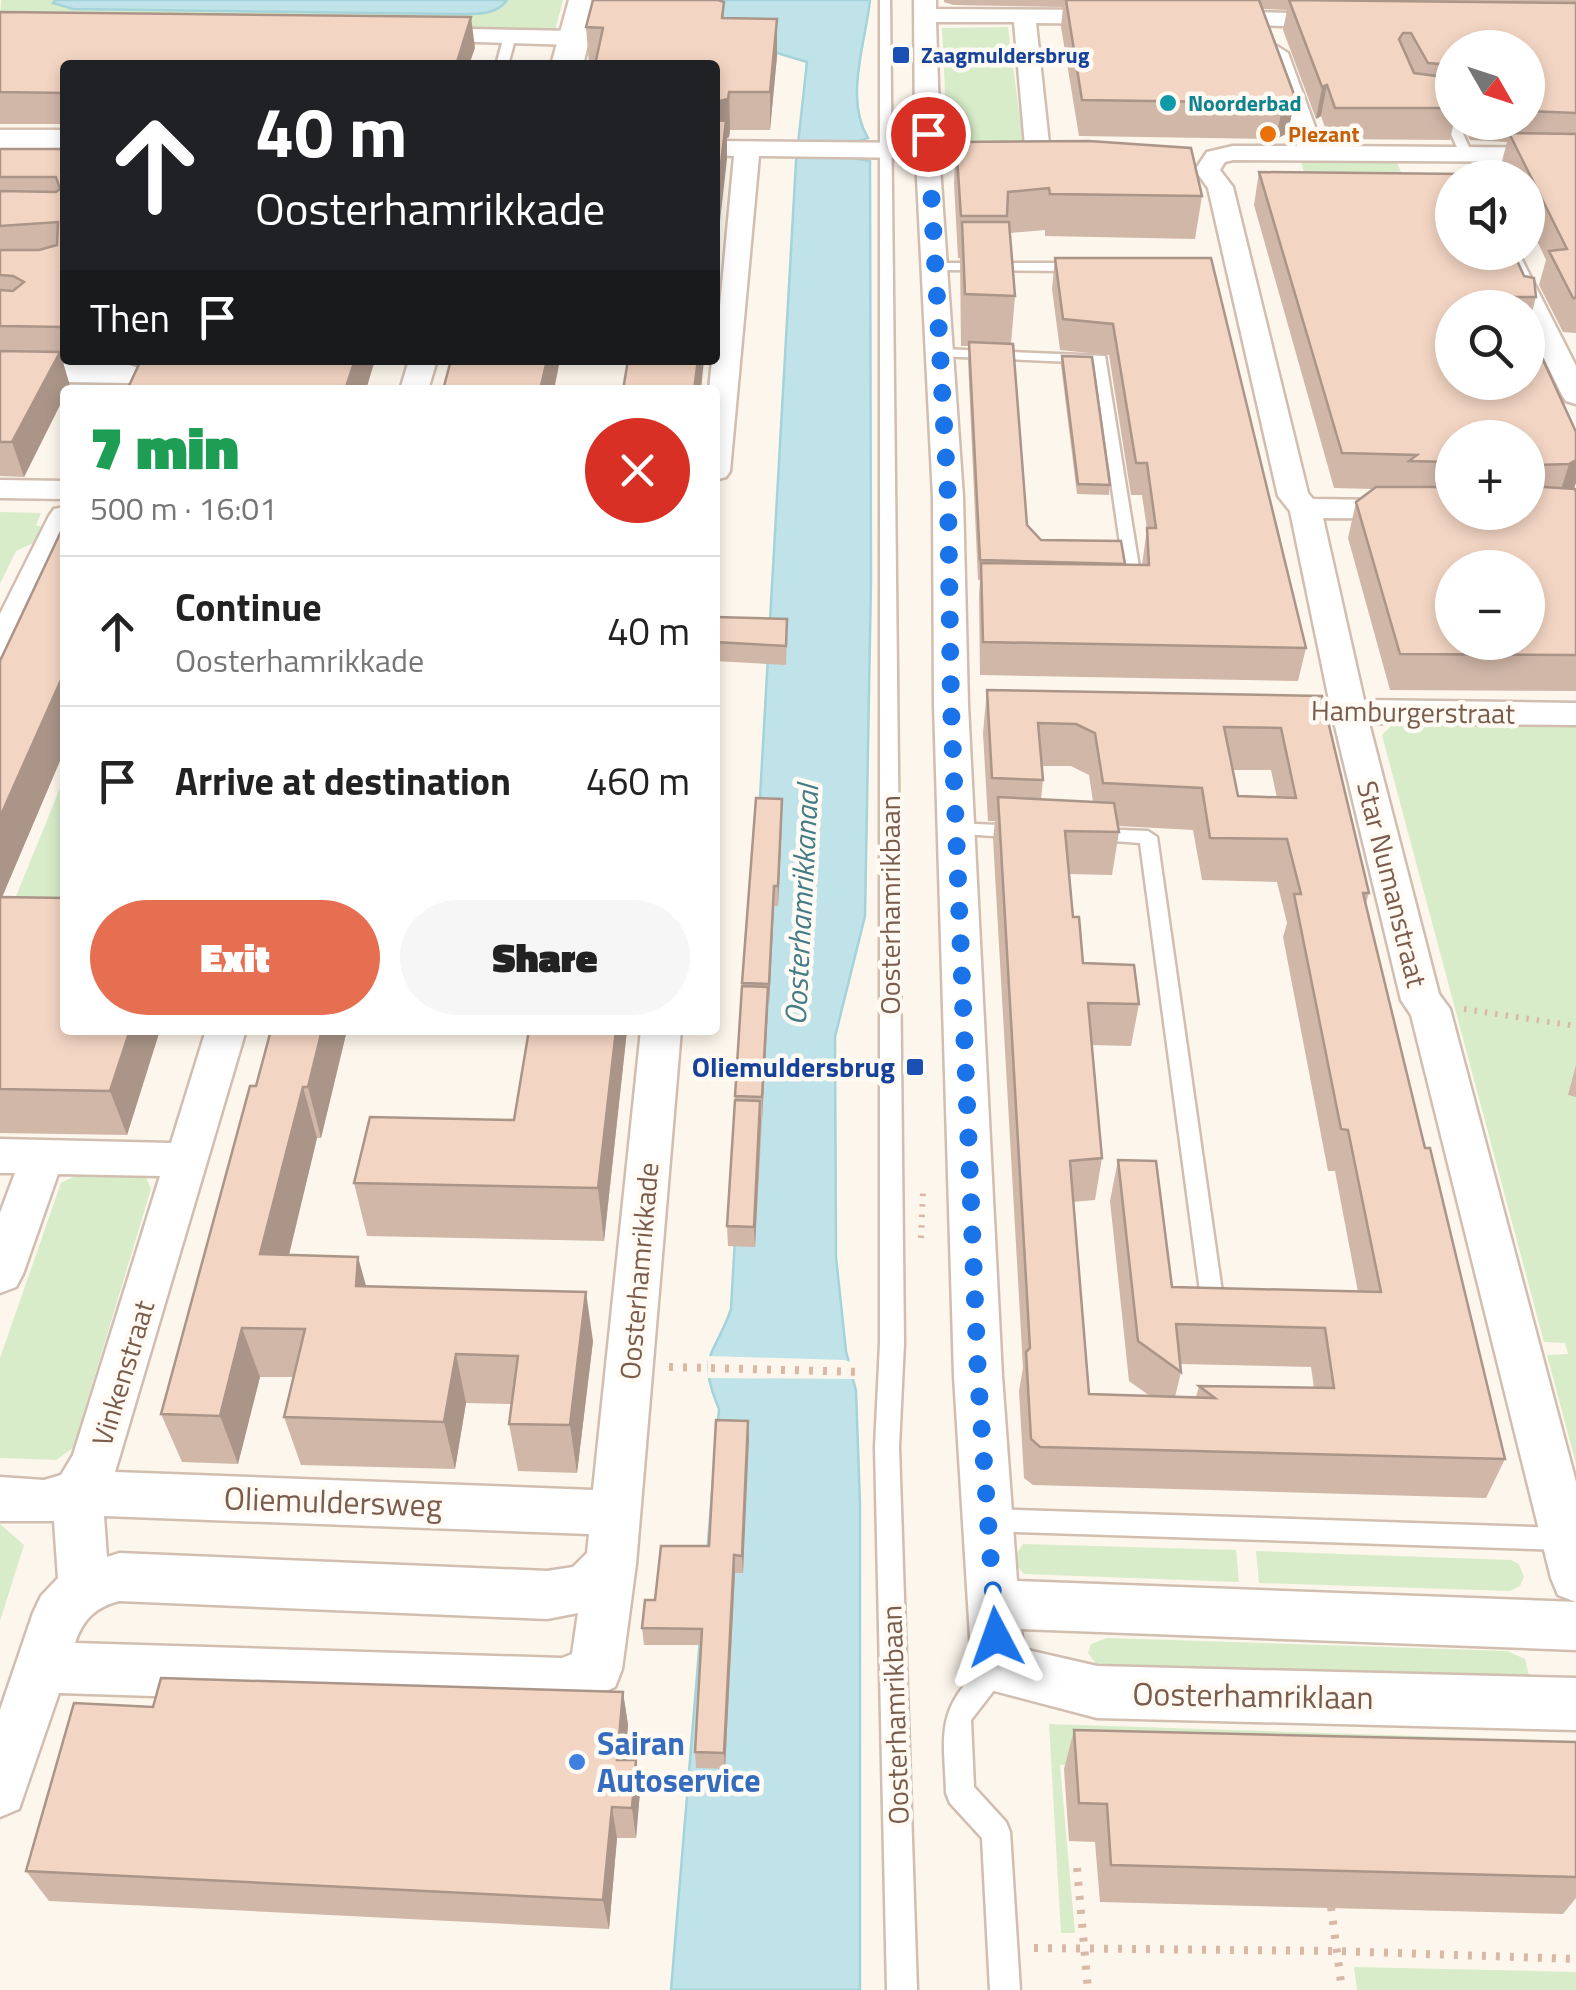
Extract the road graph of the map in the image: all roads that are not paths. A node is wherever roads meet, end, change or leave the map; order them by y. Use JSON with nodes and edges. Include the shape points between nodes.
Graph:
{"nodes":[{"id":1,"x":584,"y":0,"type":"edge"},
{"id":2,"x":885,"y":0,"type":"edge"},
{"id":3,"x":925,"y":8,"type":"edge"},
{"id":4,"x":1024,"y":17,"type":"junction"},
{"id":5,"x":1134,"y":17,"type":"edge"},
{"id":6,"x":1190,"y":18,"type":"edge"},
{"id":7,"x":1264,"y":19,"type":"junction"},
{"id":8,"x":1352,"y":22,"type":"edge"},
{"id":9,"x":396,"y":35,"type":"edge"},
{"id":10,"x":510,"y":36,"type":"junction"},
{"id":11,"x":570,"y":51,"type":"edge"},
{"id":12,"x":503,"y":60,"type":"edge"},
{"id":13,"x":0,"y":140,"type":"edge"},
{"id":14,"x":60,"y":140,"type":"edge"},
{"id":15,"x":720,"y":148,"type":"edge"},
{"id":16,"x":747,"y":149,"type":"junction"},
{"id":17,"x":887,"y":150,"type":"junction"},
{"id":18,"x":929,"y":151,"type":"junction"},
{"id":19,"x":978,"y":151,"type":"edge"},
{"id":20,"x":1312,"y":153,"type":"junction"},
{"id":21,"x":1576,"y":155,"type":"edge"},
{"id":22,"x":1435,"y":160,"type":"edge"},
{"id":23,"x":1499,"y":160,"type":"edge"},
{"id":24,"x":1095,"y":169,"type":"edge"},
{"id":25,"x":936,"y":266,"type":"junction"},
{"id":26,"x":1070,"y":268,"type":"edge"},
{"id":27,"x":1513,"y":270,"type":"edge"},
{"id":28,"x":942,"y":353,"type":"junction"},
{"id":29,"x":0,"y":372,"type":"edge"},
{"id":30,"x":129,"y":375,"type":"edge"},
{"id":31,"x":1576,"y":394,"type":"edge"},
{"id":32,"x":720,"y":421,"type":"edge"},
{"id":33,"x":0,"y":489,"type":"edge"},
{"id":34,"x":60,"y":490,"type":"edge"},
{"id":35,"x":1305,"y":508,"type":"junction"},
{"id":36,"x":1435,"y":510,"type":"edge"},
{"id":37,"x":60,"y":526,"type":"edge"},
{"id":38,"x":1117,"y":593,"type":"edge"},
{"id":39,"x":0,"y":647,"type":"edge"},
{"id":40,"x":951,"y":706,"type":"junction"},
{"id":41,"x":991,"y":706,"type":"edge"},
{"id":42,"x":1290,"y":710,"type":"edge"},
{"id":43,"x":1350,"y":712,"type":"junction"},
{"id":44,"x":1576,"y":714,"type":"edge"},
{"id":45,"x":956,"y":830,"type":"junction"},
{"id":46,"x":1033,"y":832,"type":"edge"},
{"id":47,"x":1071,"y":834,"type":"edge"},
{"id":48,"x":225,"y":1035,"type":"edge"},
{"id":49,"x":661,"y":1035,"type":"edge"},
{"id":50,"x":21,"y":1157,"type":"edge"},
{"id":51,"x":188,"y":1160,"type":"junction"},
{"id":52,"x":0,"y":1274,"type":"edge"},
{"id":53,"x":1213,"y":1306,"type":"edge"},
{"id":54,"x":77,"y":1492,"type":"junction"},
{"id":55,"x":0,"y":1500,"type":"edge"},
{"id":56,"x":615,"y":1513,"type":"junction"},
{"id":57,"x":988,"y":1520,"type":"junction"},
{"id":58,"x":1571,"y":1559,"type":"edge"},
{"id":59,"x":611,"y":1564,"type":"junction"},
{"id":60,"x":84,"y":1587,"type":"junction"},
{"id":61,"x":993,"y":1604,"type":"junction"},
{"id":62,"x":1576,"y":1626,"type":"edge"},
{"id":63,"x":40,"y":1667,"type":"junction"},
{"id":64,"x":998,"y":1669,"type":"junction"},
{"id":65,"x":1576,"y":1704,"type":"edge"},
{"id":66,"x":0,"y":1790,"type":"edge"},
{"id":67,"x":902,"y":1990,"type":"edge"},
{"id":68,"x":1005,"y":1990,"type":"edge"}],
"edges":[{"from":1,"to":11,"type":"street"},
{"from":2,"to":17,"type":"lane","name":"Oosterhamrikbaan"},
{"from":3,"to":4,"type":"street"},
{"from":3,"to":18,"type":"street"},
{"from":4,"to":5,"type":"street"},
{"from":4,"to":24,"type":"street","via":[[1029,160]]},
{"from":6,"to":7,"type":"street"},
{"from":7,"to":8,"type":"street"},
{"from":7,"to":20,"type":"street"},
{"from":9,"to":10,"type":"street"},
{"from":10,"to":11,"type":"street"},
{"from":10,"to":12,"type":"lane"},
{"from":13,"to":14,"type":"street"},
{"from":15,"to":16,"type":"street"},
{"from":16,"to":17,"type":"street"},
{"from":16,"to":32,"type":"street"},
{"from":17,"to":18,"type":"street"},
{"from":17,"to":67,"type":"lane","name":"Oosterhamrikbaan","via":[[887,1447]]},
{"from":18,"to":19,"type":"street"},
{"from":18,"to":25,"type":"street"},
{"from":20,"to":22,"type":"street"},
{"from":20,"to":35,"type":"street","name":"Star Numanstraat","via":[[1234,153],[1216,158],[1214,179],[1293,496]]},
{"from":21,"to":23,"type":"street"},
{"from":25,"to":26,"type":"lane"},
{"from":25,"to":28,"type":"street"},
{"from":27,"to":31,"type":"street"},
{"from":28,"to":38,"type":"lane","via":[[1100,358],[1136,593]]},
{"from":28,"to":40,"type":"street","via":[[959,588]]},
{"from":29,"to":30,"type":"street"},
{"from":33,"to":34,"type":"street"},
{"from":35,"to":36,"type":"street"},
{"from":35,"to":43,"type":"street","name":"Star Numanstraat"},
{"from":37,"to":39,"type":"street"},
{"from":40,"to":41,"type":"street"},
{"from":40,"to":45,"type":"street"},
{"from":42,"to":43,"type":"street","name":"Hamburgerstraat"},
{"from":43,"to":44,"type":"street","name":"Hamburgerstraat"},
{"from":43,"to":58,"type":"street","name":"Star Numanstraat"},
{"from":45,"to":46,"type":"lane"},
{"from":45,"to":57,"type":"street"},
{"from":47,"to":53,"type":"lane","via":[[1148,837]]},
{"from":48,"to":51,"type":"street","name":"Vinkenstraat"},
{"from":49,"to":56,"type":"street","name":"Oosterhamrikkade"},
{"from":50,"to":51,"type":"street"},
{"from":50,"to":52,"type":"street"},
{"from":51,"to":54,"type":"street","name":"Vinkenstraat","via":[[95,1463]]},
{"from":54,"to":55,"type":"street","name":"Oliemuldersweg","via":[[44,1502]]},
{"from":54,"to":56,"type":"street","name":"Oliemuldersweg"},
{"from":54,"to":60,"type":"street"},
{"from":56,"to":59,"type":"street"},
{"from":57,"to":58,"type":"lane"},
{"from":57,"to":61,"type":"street"},
{"from":59,"to":60,"type":"street","via":[[586,1588],[546,1595],[120,1578]]},
{"from":59,"to":63,"type":"street","via":[[596,1669],[566,1684]]},
{"from":60,"to":63,"type":"street","via":[[59,1613]]},
{"from":61,"to":62,"type":"street"},
{"from":61,"to":64,"type":"street"},
{"from":63,"to":66,"type":"street"},
{"from":64,"to":65,"type":"street","name":"Oosterhamriklaan","via":[[1097,1692]]},
{"from":64,"to":68,"type":"lane","via":[[958,1718],[958,1786],[996,1832]]}]}
